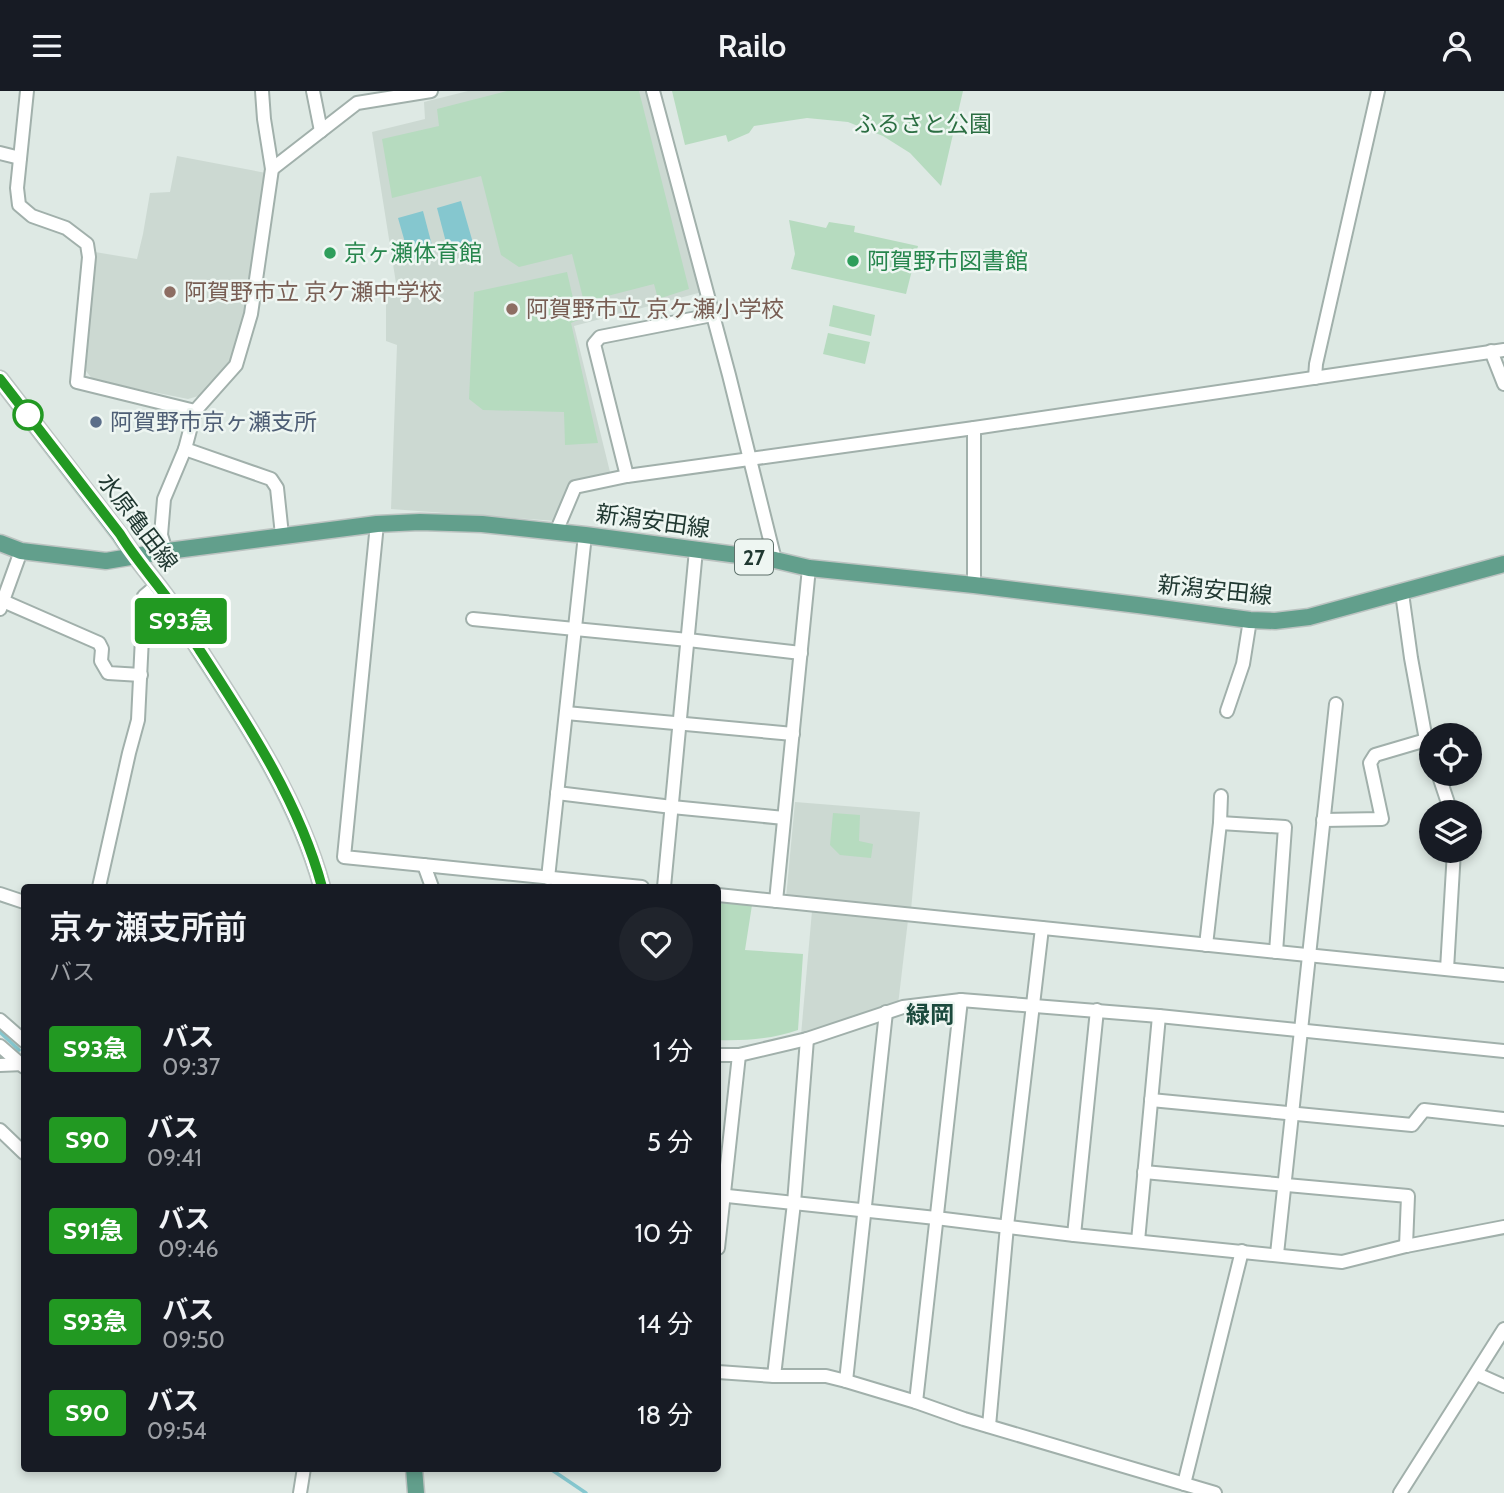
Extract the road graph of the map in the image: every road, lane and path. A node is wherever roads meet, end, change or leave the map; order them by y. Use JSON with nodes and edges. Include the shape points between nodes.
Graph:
{"nodes":[{"id":1,"x":27,"y":91,"type":"edge"},
{"id":2,"x":262,"y":91,"type":"edge"},
{"id":3,"x":313,"y":91,"type":"edge"},
{"id":4,"x":431,"y":91,"type":"edge"},
{"id":5,"x":653,"y":91,"type":"edge"},
{"id":6,"x":1378,"y":91,"type":"edge"},
{"id":7,"x":414,"y":93,"type":"edge"},
{"id":8,"x":321,"y":131,"type":"junction"},
{"id":9,"x":0,"y":153,"type":"edge"},
{"id":10,"x":20,"y":157,"type":"junction"},
{"id":11,"x":272,"y":169,"type":"junction"},
{"id":12,"x":712,"y":315,"type":"junction"},
{"id":13,"x":1498,"y":351,"type":"edge"},
{"id":14,"x":1315,"y":378,"type":"junction"},
{"id":15,"x":0,"y":379,"type":"edge"},
{"id":16,"x":1504,"y":384,"type":"edge"},
{"id":17,"x":195,"y":411,"type":"junction"},
{"id":18,"x":974,"y":428,"type":"junction"},
{"id":19,"x":185,"y":449,"type":"junction"},
{"id":20,"x":751,"y":460,"type":"junction"},
{"id":21,"x":627,"y":476,"type":"junction"},
{"id":22,"x":377,"y":524,"type":"junction"},
{"id":23,"x":556,"y":532,"type":"junction"},
{"id":24,"x":585,"y":534,"type":"junction"},
{"id":25,"x":282,"y":535,"type":"junction"},
{"id":26,"x":0,"y":543,"type":"edge"},
{"id":27,"x":696,"y":550,"type":"junction"},
{"id":28,"x":20,"y":551,"type":"junction"},
{"id":29,"x":166,"y":551,"type":"junction"},
{"id":30,"x":134,"y":557,"type":"junction"},
{"id":31,"x":775,"y":560,"type":"junction"},
{"id":32,"x":1504,"y":564,"type":"edge"},
{"id":33,"x":809,"y":568,"type":"junction"},
{"id":34,"x":157,"y":585,"type":"junction"},
{"id":35,"x":974,"y":585,"type":"junction"},
{"id":36,"x":4,"y":586,"type":"edge"},
{"id":37,"x":1402,"y":593,"type":"junction"},
{"id":38,"x":1,"y":605,"type":"edge"},
{"id":39,"x":473,"y":619,"type":"dead end"},
{"id":40,"x":1250,"y":620,"type":"junction"},
{"id":41,"x":575,"y":630,"type":"junction"},
{"id":42,"x":688,"y":640,"type":"junction"},
{"id":43,"x":801,"y":653,"type":"junction"},
{"id":44,"x":141,"y":675,"type":"junction"},
{"id":45,"x":1336,"y":704,"type":"dead end"},
{"id":46,"x":1227,"y":711,"type":"dead end"},
{"id":47,"x":566,"y":713,"type":"junction"},
{"id":48,"x":680,"y":723,"type":"junction"},
{"id":49,"x":1423,"y":723,"type":"edge"},
{"id":50,"x":793,"y":734,"type":"junction"},
{"id":51,"x":1419,"y":742,"type":"edge"},
{"id":52,"x":557,"y":793,"type":"junction"},
{"id":53,"x":1221,"y":796,"type":"dead end"},
{"id":54,"x":672,"y":807,"type":"junction"},
{"id":55,"x":784,"y":818,"type":"junction"},
{"id":56,"x":1323,"y":820,"type":"junction"},
{"id":57,"x":1220,"y":823,"type":"junction"},
{"id":58,"x":1453,"y":863,"type":"edge"},
{"id":59,"x":424,"y":865,"type":"junction"},
{"id":60,"x":548,"y":878,"type":"junction"},
{"id":61,"x":100,"y":884,"type":"edge"},
{"id":62,"x":321,"y":884,"type":"edge"},
{"id":63,"x":431,"y":884,"type":"edge"},
{"id":64,"x":611,"y":884,"type":"edge"},
{"id":65,"x":664,"y":884,"type":"edge"},
{"id":66,"x":0,"y":894,"type":"edge"},
{"id":67,"x":721,"y":895,"type":"edge"},
{"id":68,"x":21,"y":901,"type":"edge"},
{"id":69,"x":776,"y":901,"type":"junction"},
{"id":70,"x":1042,"y":928,"type":"junction"},
{"id":71,"x":1206,"y":945,"type":"junction"},
{"id":72,"x":1276,"y":952,"type":"junction"},
{"id":73,"x":1309,"y":955,"type":"junction"},
{"id":74,"x":1447,"y":969,"type":"junction"},
{"id":75,"x":1504,"y":975,"type":"edge"},
{"id":76,"x":961,"y":1000,"type":"junction"},
{"id":77,"x":1033,"y":1005,"type":"junction"},
{"id":78,"x":1097,"y":1010,"type":"junction"},
{"id":79,"x":886,"y":1012,"type":"junction"},
{"id":80,"x":1159,"y":1016,"type":"junction"},
{"id":81,"x":0,"y":1020,"type":"edge"},
{"id":82,"x":1301,"y":1030,"type":"junction"},
{"id":83,"x":21,"y":1038,"type":"edge"},
{"id":84,"x":807,"y":1039,"type":"junction"},
{"id":85,"x":0,"y":1046,"type":"edge"},
{"id":86,"x":1504,"y":1051,"type":"edge"},
{"id":87,"x":721,"y":1055,"type":"edge"},
{"id":88,"x":739,"y":1055,"type":"junction"},
{"id":89,"x":21,"y":1063,"type":"edge"},
{"id":90,"x":0,"y":1065,"type":"edge"},
{"id":91,"x":21,"y":1065,"type":"edge"},
{"id":92,"x":1151,"y":1100,"type":"junction"},
{"id":93,"x":1292,"y":1114,"type":"junction"},
{"id":94,"x":1504,"y":1119,"type":"edge"},
{"id":95,"x":721,"y":1126,"type":"edge"},
{"id":96,"x":731,"y":1127,"type":"junction"},
{"id":97,"x":0,"y":1130,"type":"edge"},
{"id":98,"x":21,"y":1150,"type":"edge"},
{"id":99,"x":1144,"y":1172,"type":"junction"},
{"id":100,"x":1284,"y":1185,"type":"junction"},
{"id":101,"x":721,"y":1189,"type":"edge"},
{"id":102,"x":721,"y":1195,"type":"edge"},
{"id":103,"x":794,"y":1203,"type":"junction"},
{"id":104,"x":865,"y":1212,"type":"junction"},
{"id":105,"x":936,"y":1218,"type":"junction"},
{"id":106,"x":1007,"y":1226,"type":"junction"},
{"id":107,"x":1504,"y":1227,"type":"edge"},
{"id":108,"x":1074,"y":1235,"type":"junction"},
{"id":109,"x":1138,"y":1241,"type":"junction"},
{"id":110,"x":1406,"y":1246,"type":"junction"},
{"id":111,"x":1242,"y":1251,"type":"junction"},
{"id":112,"x":1277,"y":1254,"type":"junction"},
{"id":113,"x":1504,"y":1329,"type":"edge"},
{"id":114,"x":721,"y":1372,"type":"edge"},
{"id":115,"x":1477,"y":1374,"type":"junction"},
{"id":116,"x":774,"y":1376,"type":"junction"},
{"id":117,"x":846,"y":1381,"type":"junction"},
{"id":118,"x":1504,"y":1386,"type":"edge"},
{"id":119,"x":916,"y":1402,"type":"junction"},
{"id":120,"x":989,"y":1426,"type":"junction"},
{"id":121,"x":303,"y":1472,"type":"edge"},
{"id":122,"x":414,"y":1472,"type":"edge"},
{"id":123,"x":1184,"y":1484,"type":"junction"},
{"id":124,"x":300,"y":1493,"type":"edge"},
{"id":125,"x":416,"y":1493,"type":"edge"},
{"id":126,"x":1215,"y":1493,"type":"edge"},
{"id":127,"x":1400,"y":1493,"type":"edge"}],
"edges":[{"from":1,"to":10,"type":"street"},
{"from":2,"to":11,"type":"street"},
{"from":3,"to":8,"type":"street"},
{"from":4,"to":7,"type":"street"},
{"from":5,"to":12,"type":"street"},
{"from":6,"to":14,"type":"street"},
{"from":7,"to":8,"type":"street","via":[[357,103]]},
{"from":8,"to":11,"type":"street"},
{"from":9,"to":10,"type":"street"},
{"from":10,"to":17,"type":"street","via":[[19,205],[87,244],[77,382]]},
{"from":11,"to":17,"type":"street","via":[[251,314],[236,365]]},
{"from":12,"to":20,"type":"street"},
{"from":12,"to":21,"type":"street","via":[[600,337],[594,344]]},
{"from":13,"to":14,"type":"street"},
{"from":13,"to":16,"type":"street"},
{"from":14,"to":18,"type":"street"},
{"from":15,"to":30,"type":"main road","name":"水原亀田線"},
{"from":17,"to":19,"type":"street"},
{"from":18,"to":20,"type":"street"},
{"from":18,"to":35,"type":"street"},
{"from":19,"to":25,"type":"street","via":[[271,479],[277,488]]},
{"from":19,"to":29,"type":"street","via":[[164,499],[161,535]]},
{"from":20,"to":21,"type":"street"},
{"from":20,"to":31,"type":"street"},
{"from":21,"to":23,"type":"street","via":[[575,487]]},
{"from":22,"to":23,"type":"main road","name":"新潟安田線","number":"27","via":[[482,524]]},
{"from":22,"to":25,"type":"main road","name":"新潟安田線","number":"27"},
{"from":22,"to":59,"type":"street","via":[[344,857]]},
{"from":23,"to":24,"type":"main road","name":"新潟安田線","number":"27"},
{"from":24,"to":27,"type":"main road","name":"新潟安田線","number":"27"},
{"from":24,"to":41,"type":"street"},
{"from":25,"to":29,"type":"main road","name":"新潟安田線","number":"27"},
{"from":26,"to":28,"type":"main road","name":"新潟安田線","number":"27"},
{"from":27,"to":31,"type":"main road","name":"新潟安田線","number":"27"},
{"from":27,"to":42,"type":"street"},
{"from":28,"to":30,"type":"main road","name":"新潟安田線","number":"27","via":[[106,561]]},
{"from":28,"to":36,"type":"street"},
{"from":29,"to":30,"type":"main road","name":"新潟安田線","number":"27"},
{"from":30,"to":34,"type":"main road","name":"水原亀田線"},
{"from":31,"to":33,"type":"main road","name":"新潟安田線","number":"27"},
{"from":32,"to":37,"type":"main road","name":"新潟安田線","number":"27"},
{"from":33,"to":35,"type":"main road","name":"新潟安田線","number":"27"},
{"from":33,"to":43,"type":"street"},
{"from":34,"to":44,"type":"street","via":[[144,596]]},
{"from":34,"to":62,"type":"main road","name":"水原亀田線","via":[[271,767],[303,832]]},
{"from":35,"to":40,"type":"main road","name":"新潟安田線","number":"27"},
{"from":36,"to":38,"type":"street"},
{"from":37,"to":40,"type":"main road","name":"新潟安田線","number":"27","via":[[1309,617]]},
{"from":37,"to":49,"type":"street"},
{"from":38,"to":44,"type":"street","via":[[99,643],[108,673]]},
{"from":39,"to":41,"type":"street"},
{"from":40,"to":46,"type":"street","via":[[1243,664]]},
{"from":41,"to":42,"type":"street"},
{"from":41,"to":47,"type":"street"},
{"from":42,"to":43,"type":"street"},
{"from":42,"to":48,"type":"street"},
{"from":43,"to":50,"type":"street"},
{"from":44,"to":61,"type":"street","via":[[138,720]]},
{"from":45,"to":56,"type":"street"},
{"from":47,"to":48,"type":"street"},
{"from":47,"to":52,"type":"street"},
{"from":48,"to":50,"type":"street"},
{"from":48,"to":54,"type":"street"},
{"from":50,"to":55,"type":"street"},
{"from":51,"to":56,"type":"street","via":[[1375,755],[1370,763],[1382,819]]},
{"from":52,"to":54,"type":"street"},
{"from":52,"to":60,"type":"street"},
{"from":53,"to":57,"type":"street"},
{"from":54,"to":55,"type":"street"},
{"from":54,"to":65,"type":"street"},
{"from":55,"to":69,"type":"street"},
{"from":56,"to":73,"type":"street"},
{"from":57,"to":71,"type":"street"},
{"from":57,"to":72,"type":"street","via":[[1285,827]]},
{"from":58,"to":74,"type":"street"},
{"from":59,"to":60,"type":"street"},
{"from":59,"to":63,"type":"street"},
{"from":60,"to":64,"type":"street"},
{"from":66,"to":68,"type":"street"},
{"from":67,"to":69,"type":"street"},
{"from":69,"to":70,"type":"street"},
{"from":70,"to":71,"type":"street"},
{"from":70,"to":77,"type":"street"},
{"from":71,"to":72,"type":"street"},
{"from":72,"to":73,"type":"street"},
{"from":73,"to":74,"type":"street"},
{"from":73,"to":82,"type":"street"},
{"from":74,"to":75,"type":"street"},
{"from":76,"to":77,"type":"street"},
{"from":76,"to":79,"type":"street"},
{"from":76,"to":105,"type":"street"},
{"from":77,"to":78,"type":"street"},
{"from":77,"to":106,"type":"street"},
{"from":78,"to":80,"type":"street"},
{"from":78,"to":108,"type":"street"},
{"from":79,"to":84,"type":"street"},
{"from":79,"to":104,"type":"street"},
{"from":80,"to":82,"type":"street"},
{"from":80,"to":92,"type":"street"},
{"from":81,"to":83,"type":"street"},
{"from":82,"to":86,"type":"street"},
{"from":82,"to":93,"type":"street"},
{"from":84,"to":88,"type":"street"},
{"from":84,"to":103,"type":"street"},
{"from":85,"to":89,"type":"street"},
{"from":87,"to":88,"type":"street"},
{"from":88,"to":96,"type":"street"},
{"from":90,"to":91,"type":"street"},
{"from":92,"to":93,"type":"street"},
{"from":92,"to":99,"type":"street"},
{"from":93,"to":94,"type":"street","via":[[1412,1125],[1424,1110]]},
{"from":93,"to":100,"type":"street"},
{"from":95,"to":96,"type":"street"},
{"from":96,"to":101,"type":"street"},
{"from":97,"to":98,"type":"street"},
{"from":99,"to":100,"type":"street"},
{"from":99,"to":109,"type":"street"},
{"from":100,"to":110,"type":"street","via":[[1408,1196]]},
{"from":100,"to":112,"type":"street"},
{"from":102,"to":103,"type":"street"},
{"from":103,"to":104,"type":"street"},
{"from":103,"to":116,"type":"street"},
{"from":104,"to":105,"type":"street"},
{"from":104,"to":117,"type":"street"},
{"from":105,"to":106,"type":"street"},
{"from":105,"to":119,"type":"street"},
{"from":106,"to":108,"type":"street"},
{"from":106,"to":120,"type":"street"},
{"from":107,"to":110,"type":"street"},
{"from":108,"to":109,"type":"street"},
{"from":109,"to":111,"type":"street"},
{"from":110,"to":112,"type":"street","via":[[1342,1262]]},
{"from":111,"to":112,"type":"street"},
{"from":111,"to":123,"type":"street"},
{"from":113,"to":115,"type":"street"},
{"from":114,"to":116,"type":"street"},
{"from":115,"to":118,"type":"street"},
{"from":115,"to":127,"type":"street"},
{"from":116,"to":117,"type":"street","via":[[825,1376]]},
{"from":117,"to":119,"type":"street"},
{"from":119,"to":120,"type":"street"},
{"from":120,"to":123,"type":"street"},
{"from":121,"to":124,"type":"street"},
{"from":122,"to":125,"type":"main road"},
{"from":123,"to":126,"type":"street"}]}
